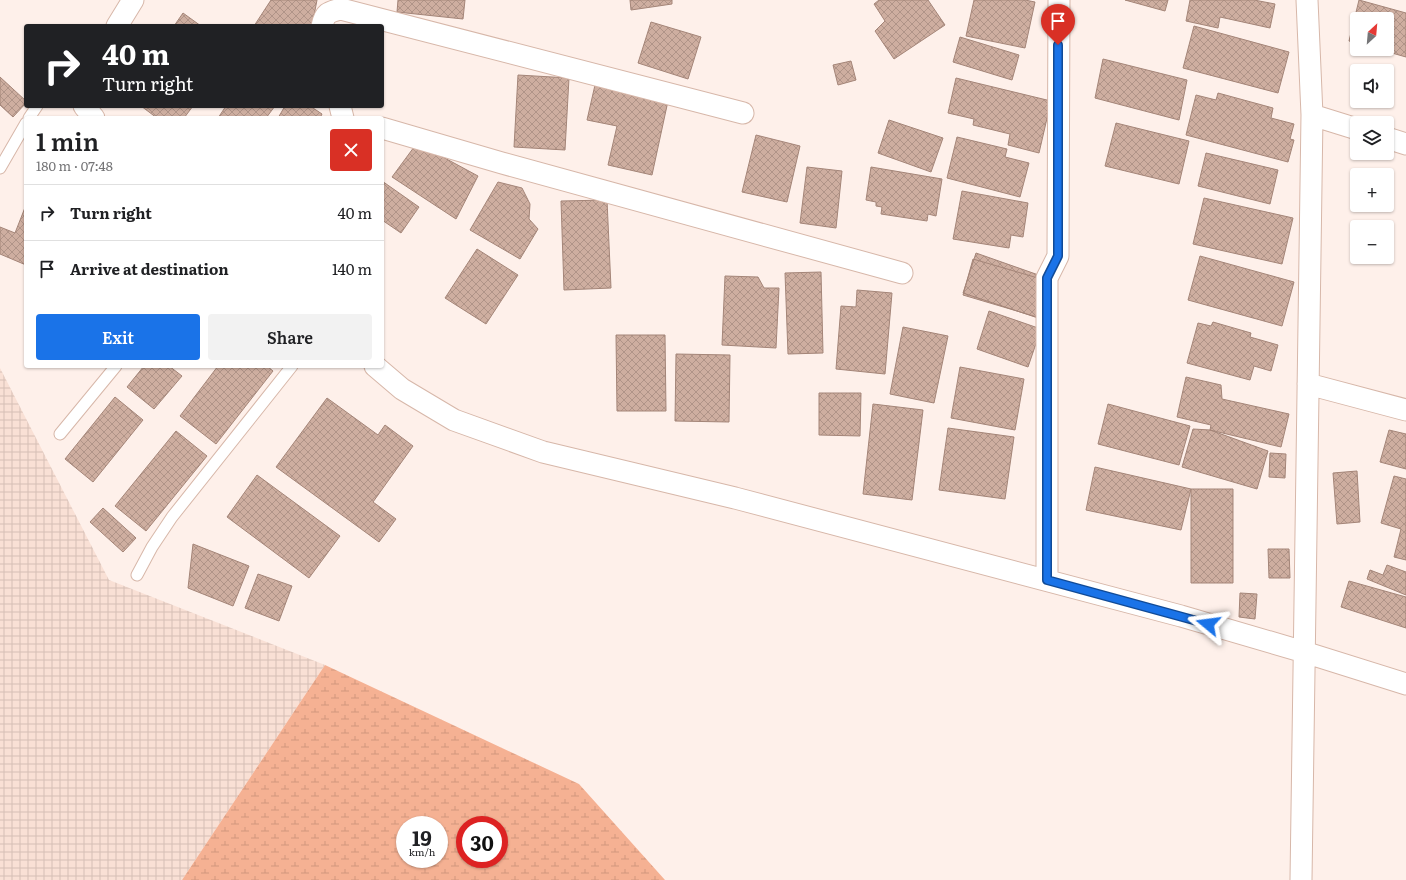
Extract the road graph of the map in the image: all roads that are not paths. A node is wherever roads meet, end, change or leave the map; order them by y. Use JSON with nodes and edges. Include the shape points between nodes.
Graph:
{"nodes":[{"id":1,"x":133,"y":0,"type":"edge"},
{"id":2,"x":1059,"y":0,"type":"edge"},
{"id":3,"x":1306,"y":0,"type":"edge"},
{"id":4,"x":118,"y":24,"type":"edge"},
{"id":5,"x":323,"y":24,"type":"edge"},
{"id":6,"x":86,"y":108,"type":"edge"},
{"id":7,"x":743,"y":113,"type":"dead end"},
{"id":8,"x":1312,"y":115,"type":"junction"},
{"id":9,"x":92,"y":116,"type":"edge"},
{"id":10,"x":24,"y":126,"type":"edge"},
{"id":11,"x":1350,"y":127,"type":"edge"},
{"id":12,"x":384,"y":129,"type":"edge"},
{"id":13,"x":1394,"y":140,"type":"edge"},
{"id":14,"x":1406,"y":144,"type":"edge"},
{"id":15,"x":0,"y":168,"type":"edge"},
{"id":16,"x":902,"y":273,"type":"dead end"},
{"id":17,"x":114,"y":368,"type":"edge"},
{"id":18,"x":290,"y":368,"type":"edge"},
{"id":19,"x":377,"y":368,"type":"edge"},
{"id":20,"x":1308,"y":384,"type":"junction"},
{"id":21,"x":1406,"y":410,"type":"edge"},
{"id":22,"x":60,"y":434,"type":"dead end"},
{"id":23,"x":137,"y":575,"type":"dead end"},
{"id":24,"x":1047,"y":580,"type":"junction"},
{"id":25,"x":1304,"y":652,"type":"junction"},
{"id":26,"x":1406,"y":684,"type":"edge"},
{"id":27,"x":1301,"y":880,"type":"edge"}],
"edges":[{"from":1,"to":4,"type":"street"},
{"from":2,"to":24,"type":"street","via":[[1058,256],[1047,278]]},
{"from":3,"to":8,"type":"street"},
{"from":5,"to":7,"type":"street","via":[[330,11],[341,9]]},
{"from":6,"to":9,"type":"street"},
{"from":8,"to":11,"type":"street"},
{"from":8,"to":20,"type":"street"},
{"from":10,"to":15,"type":"lane"},
{"from":12,"to":16,"type":"street"},
{"from":13,"to":14,"type":"street"},
{"from":17,"to":22,"type":"lane"},
{"from":18,"to":23,"type":"lane","via":[[172,517]]},
{"from":19,"to":24,"type":"street","via":[[402,389],[454,420],[543,452],[735,498]]},
{"from":20,"to":21,"type":"street"},
{"from":20,"to":25,"type":"street"},
{"from":24,"to":25,"type":"street"},
{"from":25,"to":26,"type":"street"},
{"from":25,"to":27,"type":"street"}]}
